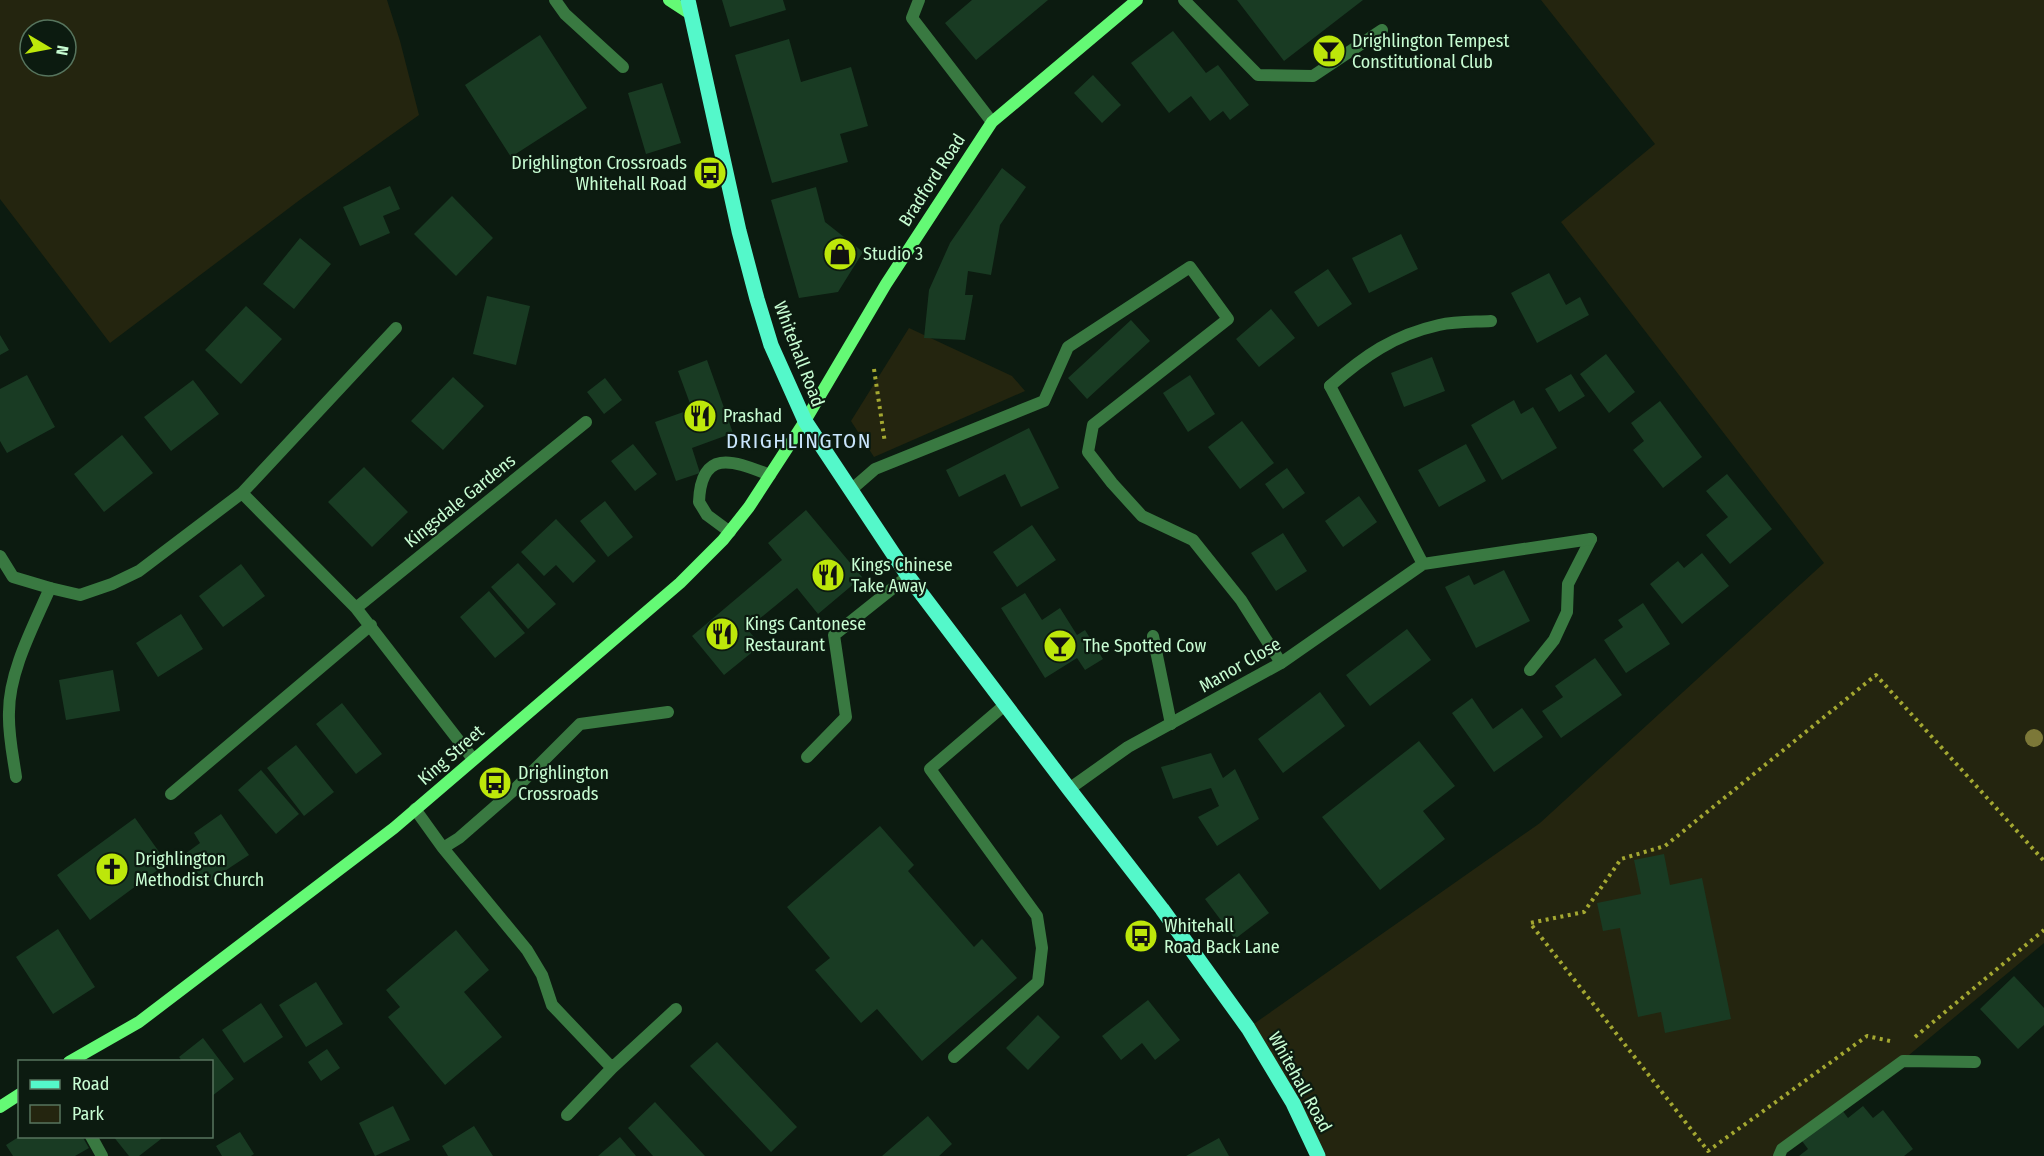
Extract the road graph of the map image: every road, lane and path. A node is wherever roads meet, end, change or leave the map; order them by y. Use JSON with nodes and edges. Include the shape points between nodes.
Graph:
{"nodes":[{"id":1,"x":555,"y":0,"type":"edge"},
{"id":2,"x":669,"y":0,"type":"edge"},
{"id":3,"x":688,"y":0,"type":"edge"},
{"id":4,"x":919,"y":0,"type":"edge"},
{"id":5,"x":1137,"y":0,"type":"edge"},
{"id":6,"x":1184,"y":0,"type":"edge"},
{"id":7,"x":692,"y":15,"type":"junction"},
{"id":8,"x":1383,"y":30,"type":"dead end"},
{"id":9,"x":623,"y":67,"type":"dead end"},
{"id":10,"x":993,"y":122,"type":"junction"},
{"id":11,"x":1491,"y":321,"type":"dead end"},
{"id":12,"x":396,"y":328,"type":"dead end"},
{"id":13,"x":874,"y":369,"type":"dead end"},
{"id":14,"x":805,"y":421,"type":"junction"},
{"id":15,"x":586,"y":422,"type":"dead end"},
{"id":16,"x":888,"y":464,"type":"junction"},
{"id":17,"x":770,"y":475,"type":"junction"},
{"id":18,"x":852,"y":489,"type":"junction"},
{"id":19,"x":242,"y":493,"type":"junction"},
{"id":20,"x":730,"y":532,"type":"junction"},
{"id":21,"x":0,"y":556,"type":"edge"},
{"id":22,"x":1424,"y":564,"type":"junction"},
{"id":23,"x":908,"y":576,"type":"junction"},
{"id":24,"x":50,"y":588,"type":"junction"},
{"id":25,"x":356,"y":608,"type":"junction"},
{"id":26,"x":371,"y":625,"type":"junction"},
{"id":27,"x":1153,"y":636,"type":"dead end"},
{"id":28,"x":1281,"y":663,"type":"junction"},
{"id":29,"x":1530,"y":670,"type":"dead end"},
{"id":30,"x":1006,"y":704,"type":"junction"},
{"id":31,"x":668,"y":712,"type":"dead end"},
{"id":32,"x":1171,"y":724,"type":"junction"},
{"id":33,"x":807,"y":758,"type":"dead end"},
{"id":34,"x":473,"y":759,"type":"junction"},
{"id":35,"x":16,"y":777,"type":"dead end"},
{"id":36,"x":1069,"y":789,"type":"junction"},
{"id":37,"x":171,"y":794,"type":"dead end"},
{"id":38,"x":415,"y":809,"type":"junction"},
{"id":39,"x":443,"y":848,"type":"junction"},
{"id":40,"x":2044,"y":861,"type":"edge"},
{"id":41,"x":2044,"y":930,"type":"edge"},
{"id":42,"x":676,"y":1009,"type":"dead end"},
{"id":43,"x":1892,"y":1042,"type":"dead end"},
{"id":44,"x":1907,"y":1044,"type":"dead end"},
{"id":45,"x":954,"y":1057,"type":"dead end"},
{"id":46,"x":72,"y":1060,"type":"edge"},
{"id":47,"x":1975,"y":1062,"type":"dead end"},
{"id":48,"x":612,"y":1068,"type":"junction"},
{"id":49,"x":18,"y":1095,"type":"edge"},
{"id":50,"x":0,"y":1107,"type":"edge"},
{"id":51,"x":567,"y":1115,"type":"dead end"},
{"id":52,"x":92,"y":1138,"type":"edge"},
{"id":53,"x":102,"y":1156,"type":"edge"},
{"id":54,"x":1318,"y":1156,"type":"edge"},
{"id":55,"x":1779,"y":1156,"type":"edge"}],
"edges":[{"from":1,"to":9,"type":"street"},
{"from":2,"to":7,"type":"main road"},
{"from":3,"to":7,"type":"main road","name":"Whitehall Road"},
{"from":4,"to":10,"type":"street","via":[[912,18]]},
{"from":5,"to":10,"type":"main road","name":"Bradford Road"},
{"from":6,"to":8,"type":"street","via":[[1258,75],[1314,76]]},
{"from":7,"to":14,"type":"main road","name":"Whitehall Road","via":[[757,299],[771,345]]},
{"from":10,"to":14,"type":"main road","name":"Bradford Road","via":[[886,284]]},
{"from":11,"to":22,"type":"street","via":[[1442,324],[1410,333],[1359,360],[1330,386]]},
{"from":12,"to":19,"type":"street"},
{"from":13,"to":16,"type":"path"},
{"from":14,"to":17,"type":"main road","name":"King Street"},
{"from":14,"to":18,"type":"main road","name":"Whitehall Road"},
{"from":15,"to":25,"type":"street","name":"Kingsdale Gardens"},
{"from":16,"to":18,"type":"street","via":[[875,469]]},
{"from":16,"to":28,"type":"street","via":[[1044,401],[1068,347],[1190,267],[1228,319],[1093,425],[1088,452],[1142,516],[1193,540],[1241,600]]},
{"from":17,"to":20,"type":"main road","name":"King Street"},
{"from":17,"to":20,"type":"street","via":[[732,461],[710,468],[699,502],[707,515]]},
{"from":18,"to":23,"type":"main road","name":"Whitehall Road"},
{"from":19,"to":24,"type":"street","via":[[139,571],[80,595]]},
{"from":19,"to":25,"type":"street"},
{"from":20,"to":34,"type":"main road","name":"King Street","via":[[680,583]]},
{"from":21,"to":24,"type":"street","via":[[13,577]]},
{"from":22,"to":28,"type":"street","name":"Manor Close"},
{"from":22,"to":29,"type":"street","name":"Manor Close","via":[[1590,539],[1568,584],[1568,612],[1554,640]]},
{"from":23,"to":30,"type":"main road","name":"Whitehall Road"},
{"from":23,"to":33,"type":"street","via":[[834,635],[846,717]]},
{"from":24,"to":35,"type":"street","via":[[23,650],[12,692],[9,712]]},
{"from":25,"to":26,"type":"street"},
{"from":26,"to":34,"type":"street"},
{"from":26,"to":37,"type":"street"},
{"from":27,"to":32,"type":"street"},
{"from":28,"to":32,"type":"street","name":"Manor Close"},
{"from":30,"to":36,"type":"main road","name":"Whitehall Road"},
{"from":30,"to":45,"type":"street","via":[[930,769],[1037,916],[1041,948],[1038,982]]},
{"from":31,"to":39,"type":"street","via":[[580,724],[514,790]]},
{"from":32,"to":36,"type":"street","name":"Manor Close","via":[[1128,747]]},
{"from":34,"to":38,"type":"main road","name":"King Street"},
{"from":36,"to":54,"type":"main road","name":"Whitehall Road","via":[[1248,1028],[1293,1103]]},
{"from":38,"to":39,"type":"street"},
{"from":38,"to":46,"type":"main road","name":"King Street","via":[[139,1022]]},
{"from":39,"to":48,"type":"street","via":[[527,950],[542,975],[552,1005]]},
{"from":40,"to":43,"type":"path","via":[[1875,675],[1665,846],[1621,859],[1584,912],[1530,923],[1708,1150],[1867,1036]]},
{"from":41,"to":44,"type":"path"},
{"from":42,"to":48,"type":"street"},
{"from":47,"to":55,"type":"street","via":[[1903,1060],[1782,1149]]},
{"from":48,"to":51,"type":"street"},
{"from":49,"to":50,"type":"main road"},
{"from":52,"to":53,"type":"street"}]}
